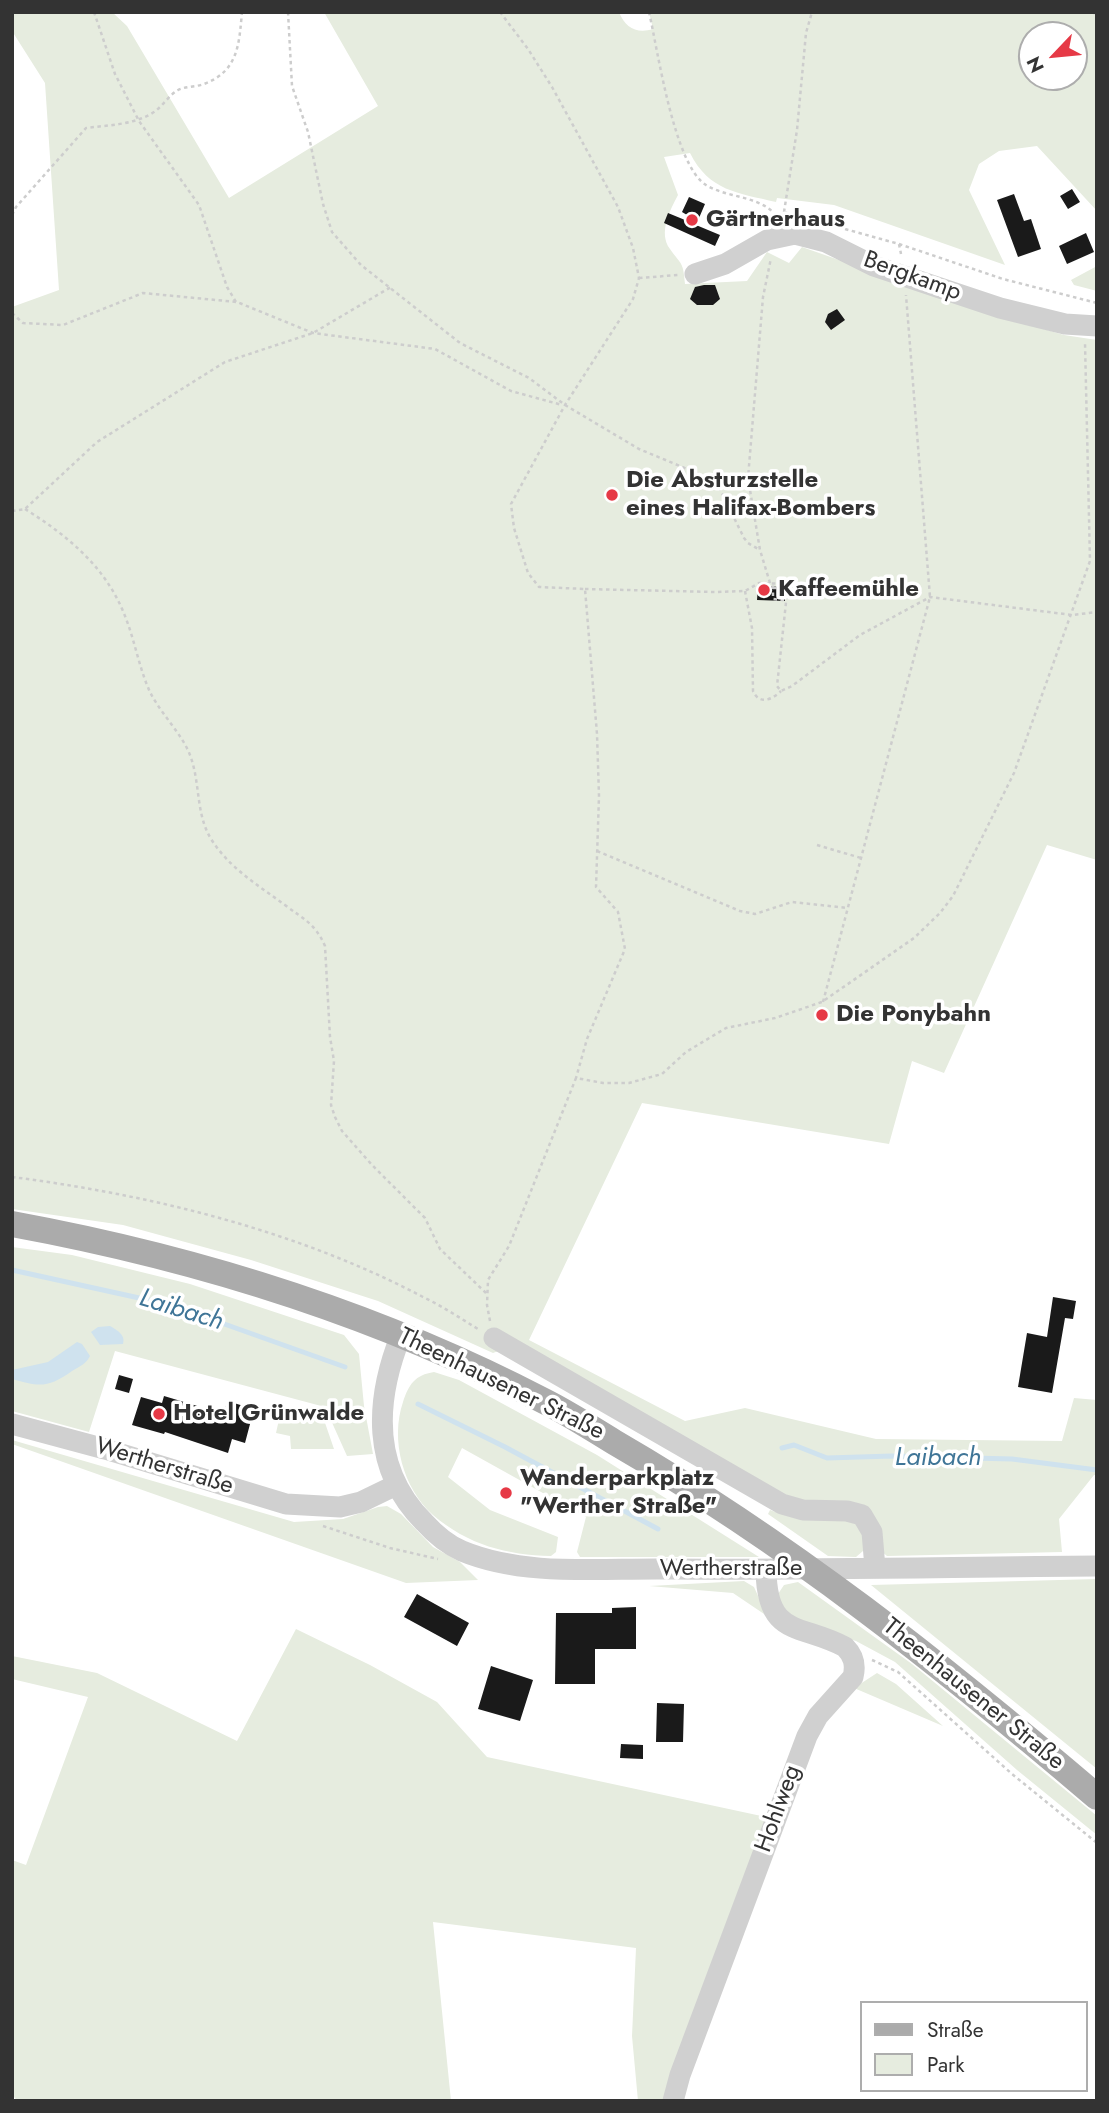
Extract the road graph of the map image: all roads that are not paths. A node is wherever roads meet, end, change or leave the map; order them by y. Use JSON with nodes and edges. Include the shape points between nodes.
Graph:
{"nodes":[{"id":1,"x":695,"y":274,"type":"road end"},
{"id":2,"x":1090,"y":326,"type":"edge"},
{"id":3,"x":12,"y":1224,"type":"edge"},
{"id":4,"x":401,"y":1335,"type":"junction"},
{"id":5,"x":494,"y":1338,"type":"road end"},
{"id":6,"x":12,"y":1424,"type":"edge"},
{"id":7,"x":396,"y":1485,"type":"junction"},
{"id":8,"x":1097,"y":1566,"type":"edge"},
{"id":9,"x":875,"y":1567,"type":"junction"},
{"id":10,"x":766,"y":1570,"type":"junction"},
{"id":11,"x":1097,"y":1797,"type":"edge"},
{"id":12,"x":673,"y":2101,"type":"edge"}],
"edges":[{"from":1,"to":2,"type":"street","name":"Bergkamp","via":[[725,264],[775,237],[795,233],[904,277],[1000,308]]},
{"from":3,"to":4,"type":"main road","name":"Theenhausener Straße","via":[[190,1263],[322,1304]]},
{"from":4,"to":7,"type":"street","name":"Wertherstraße","via":[[382,1410],[382,1435]]},
{"from":4,"to":11,"type":"main road","name":"Theenhausener Straße","via":[[545,1402],[679,1479],[871,1611]]},
{"from":5,"to":9,"type":"street","via":[[782,1504],[862,1515],[872,1532]]},
{"from":6,"to":7,"type":"street","name":"Wertherstraße","via":[[286,1504],[340,1507]]},
{"from":7,"to":10,"type":"street","name":"Wertherstraße","via":[[410,1508],[434,1532],[459,1550],[496,1562],[539,1568]]},
{"from":8,"to":9,"type":"street","name":"Wertherstraße"},
{"from":9,"to":10,"type":"street","name":"Wertherstraße"},
{"from":10,"to":12,"type":"street","name":"Hohlweg","via":[[768,1596],[778,1617],[800,1632],[845,1647],[854,1660],[853,1676],[807,1736]]}]}
